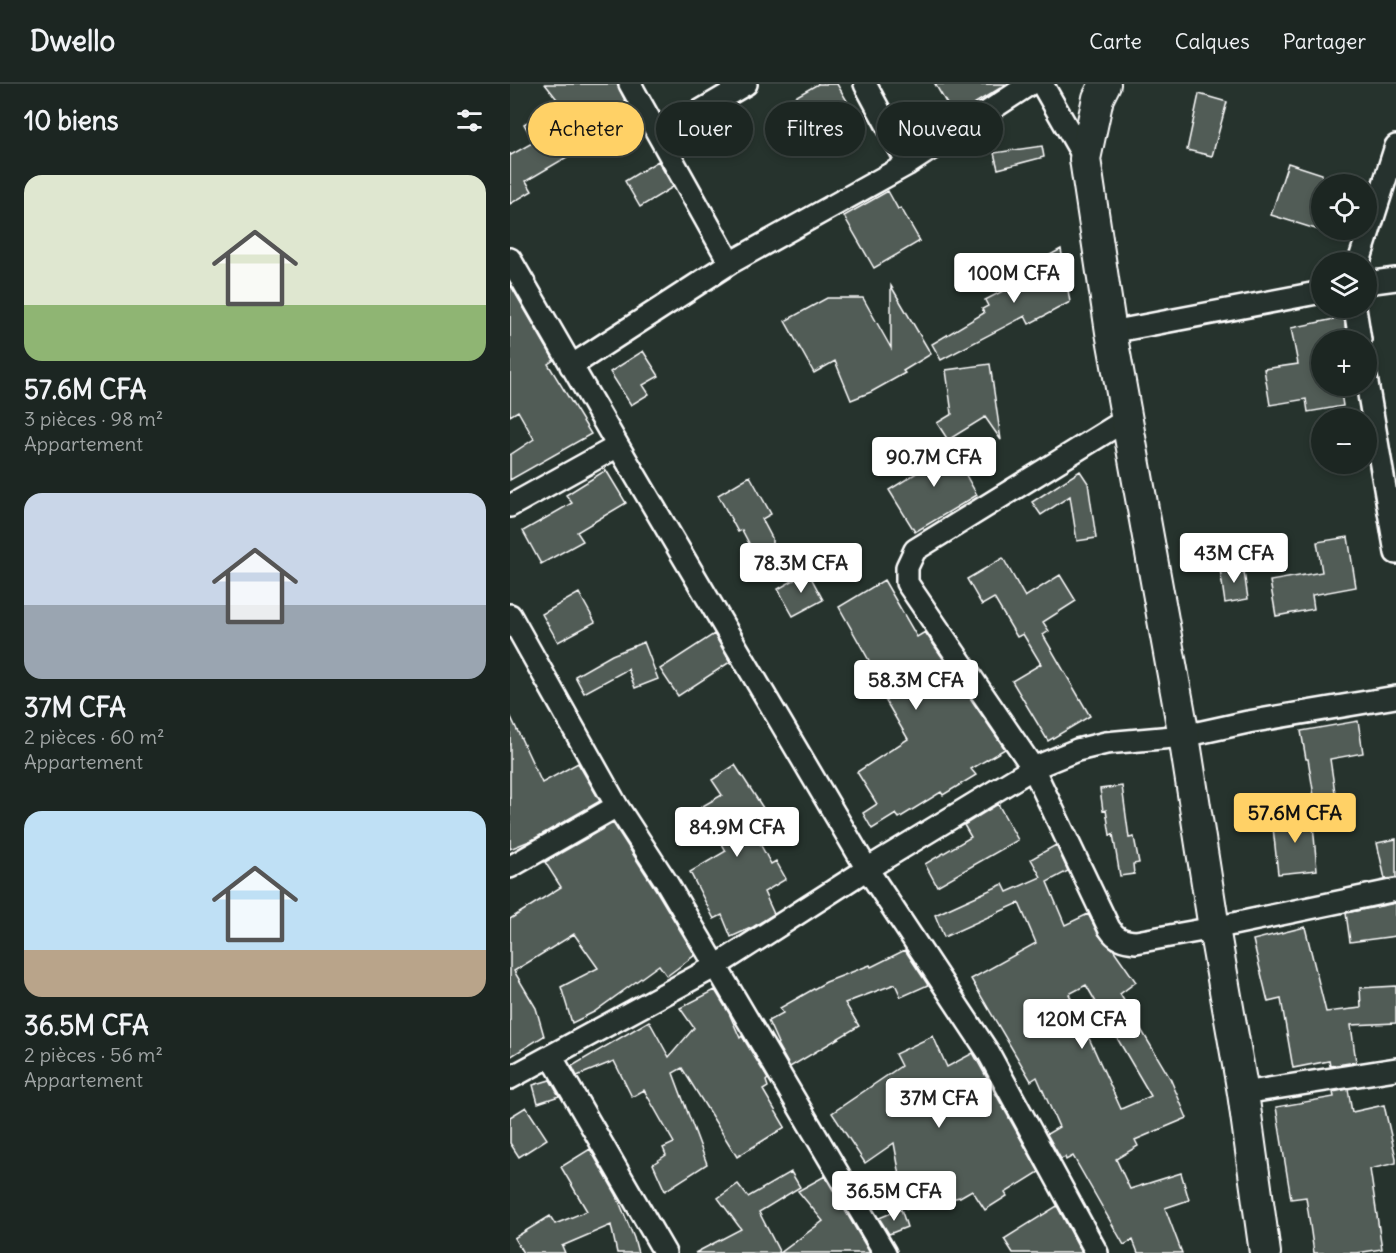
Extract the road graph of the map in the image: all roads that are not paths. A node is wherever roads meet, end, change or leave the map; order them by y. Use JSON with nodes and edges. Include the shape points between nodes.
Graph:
{"nodes":[{"id":1,"x":630,"y":84,"type":"edge"},
{"id":2,"x":746,"y":84,"type":"edge"},
{"id":3,"x":865,"y":84,"type":"edge"},
{"id":4,"x":1030,"y":84,"type":"edge"},
{"id":5,"x":1042,"y":84,"type":"edge"},
{"id":6,"x":1105,"y":84,"type":"edge"},
{"id":7,"x":715,"y":102,"type":"edge"},
{"id":8,"x":656,"y":130,"type":"edge"},
{"id":9,"x":1396,"y":146,"type":"edge"},
{"id":10,"x":671,"y":156,"type":"edge"},
{"id":11,"x":1085,"y":159,"type":"junction"},
{"id":12,"x":908,"y":164,"type":"junction"},
{"id":13,"x":1362,"y":252,"type":"edge"},
{"id":14,"x":510,"y":259,"type":"edge"},
{"id":15,"x":730,"y":263,"type":"junction"},
{"id":16,"x":1396,"y":279,"type":"edge"},
{"id":17,"x":1377,"y":282,"type":"edge"},
{"id":18,"x":1311,"y":294,"type":"edge"},
{"id":19,"x":1111,"y":332,"type":"junction"},
{"id":20,"x":571,"y":366,"type":"junction"},
{"id":21,"x":1369,"y":396,"type":"edge"},
{"id":22,"x":1126,"y":419,"type":"junction"},
{"id":23,"x":618,"y":446,"type":"junction"},
{"id":24,"x":510,"y":506,"type":"edge"},
{"id":25,"x":1396,"y":553,"type":"edge"},
{"id":26,"x":510,"y":615,"type":"edge"},
{"id":27,"x":1396,"y":696,"type":"edge"},
{"id":28,"x":1184,"y":736,"type":"junction"},
{"id":29,"x":1033,"y":768,"type":"junction"},
{"id":30,"x":617,"y":806,"type":"junction"},
{"id":31,"x":510,"y":867,"type":"edge"},
{"id":32,"x":867,"y":869,"type":"junction"},
{"id":33,"x":1396,"y":890,"type":"edge"},
{"id":34,"x":1214,"y":928,"type":"junction"},
{"id":35,"x":716,"y":966,"type":"junction"},
{"id":36,"x":550,"y":1056,"type":"junction"},
{"id":37,"x":1396,"y":1069,"type":"edge"},
{"id":38,"x":510,"y":1078,"type":"edge"},
{"id":39,"x":1243,"y":1093,"type":"junction"},
{"id":40,"x":665,"y":1253,"type":"edge"},
{"id":41,"x":885,"y":1253,"type":"edge"},
{"id":42,"x":1097,"y":1253,"type":"edge"},
{"id":43,"x":1265,"y":1253,"type":"edge"}],
"edges":[{"from":1,"to":8,"type":"street"},
{"from":2,"to":7,"type":"street"},
{"from":3,"to":12,"type":"street"},
{"from":4,"to":12,"type":"street"},
{"from":5,"to":11,"type":"street"},
{"from":6,"to":11,"type":"main road","via":[[1098,98]]},
{"from":9,"to":13,"type":"street"},
{"from":10,"to":15,"type":"street"},
{"from":11,"to":19,"type":"main road"},
{"from":12,"to":15,"type":"street"},
{"from":14,"to":20,"type":"street"},
{"from":15,"to":20,"type":"street"},
{"from":16,"to":17,"type":"street"},
{"from":18,"to":19,"type":"street"},
{"from":19,"to":22,"type":"main road"},
{"from":20,"to":23,"type":"street"},
{"from":21,"to":25,"type":"street"},
{"from":22,"to":28,"type":"main road"},
{"from":22,"to":29,"type":"street","via":[[915,550],[907,567],[907,584]]},
{"from":23,"to":24,"type":"street"},
{"from":23,"to":32,"type":"street"},
{"from":26,"to":30,"type":"street"},
{"from":27,"to":28,"type":"street"},
{"from":28,"to":29,"type":"street","via":[[1106,743]]},
{"from":28,"to":34,"type":"main road"},
{"from":29,"to":32,"type":"street"},
{"from":29,"to":34,"type":"street","via":[[1115,937],[1136,942]]},
{"from":30,"to":31,"type":"street"},
{"from":30,"to":35,"type":"street"},
{"from":32,"to":35,"type":"street"},
{"from":32,"to":42,"type":"street","via":[[988,1052]]},
{"from":33,"to":34,"type":"street"},
{"from":34,"to":39,"type":"main road"},
{"from":35,"to":36,"type":"street"},
{"from":35,"to":41,"type":"street"},
{"from":36,"to":38,"type":"street"},
{"from":36,"to":40,"type":"street"},
{"from":37,"to":39,"type":"street"},
{"from":39,"to":43,"type":"main road"}]}
